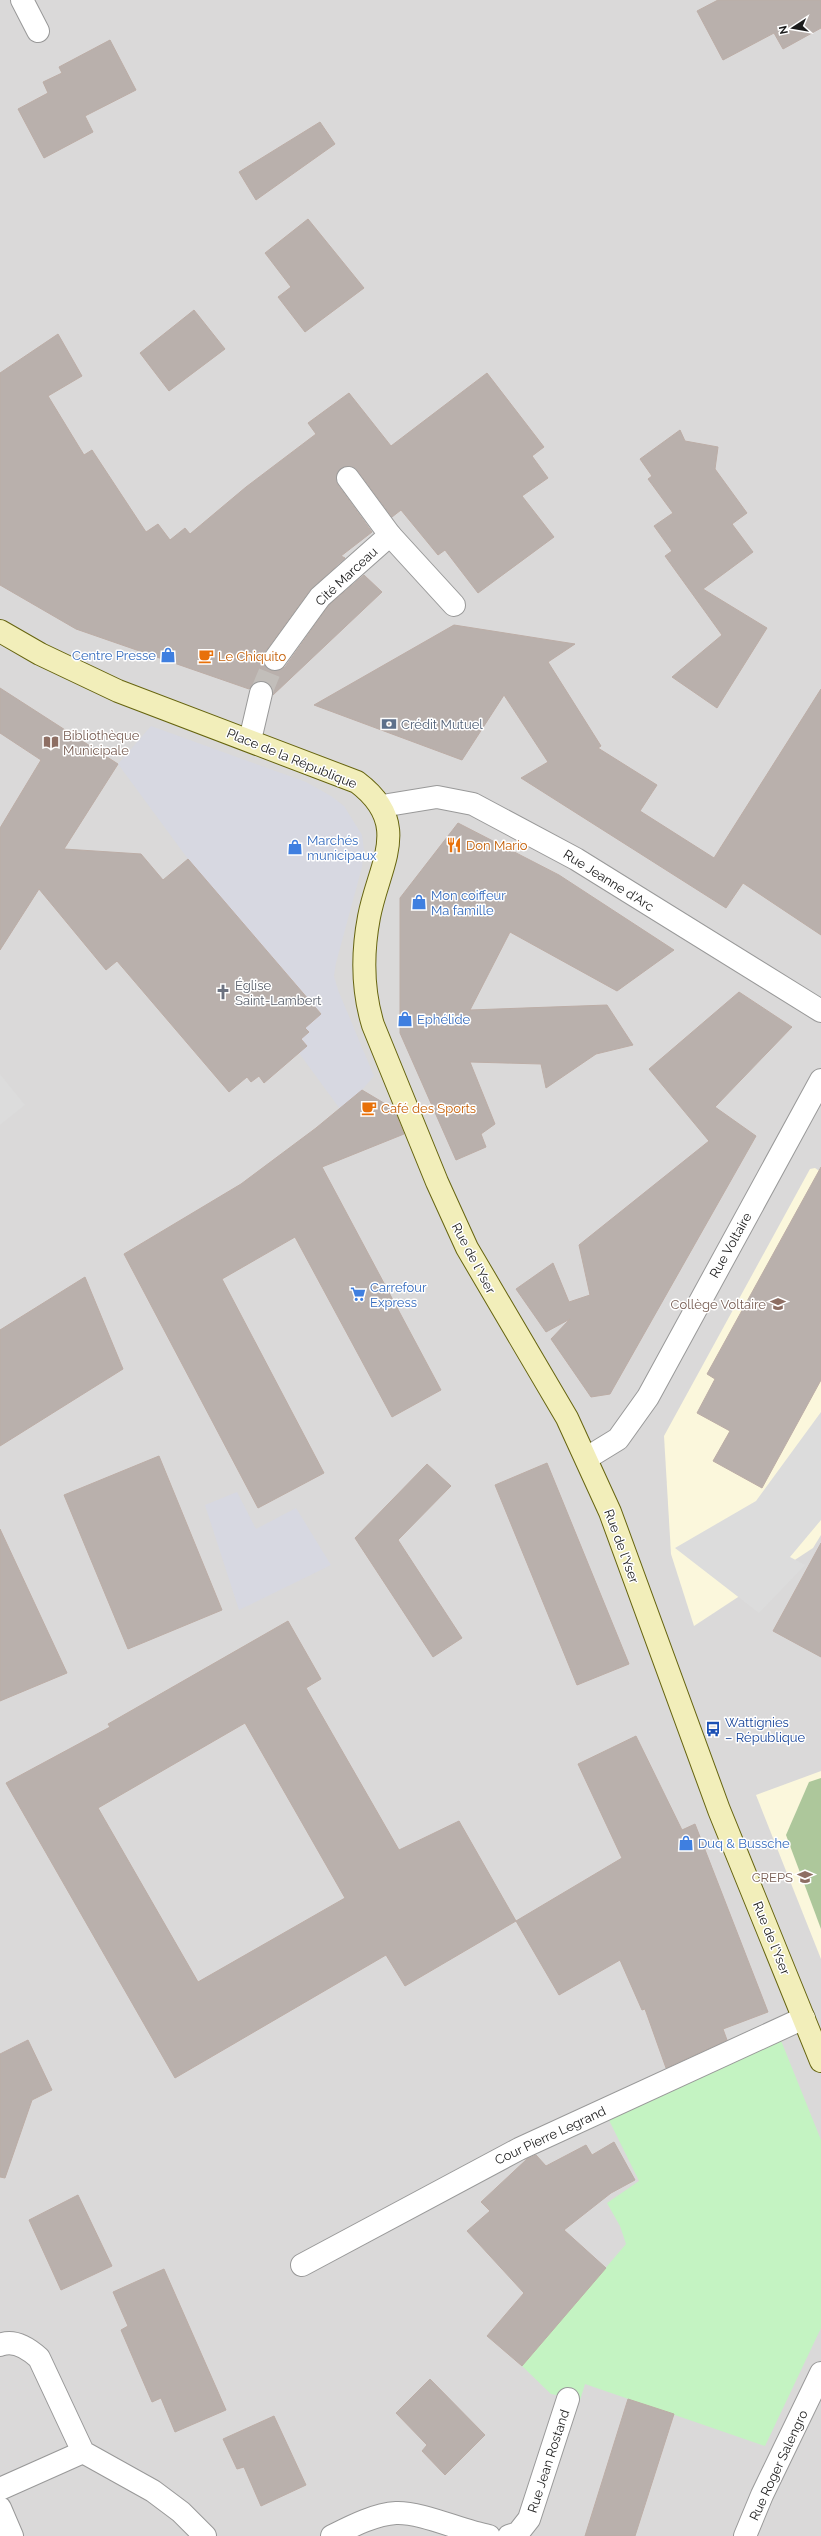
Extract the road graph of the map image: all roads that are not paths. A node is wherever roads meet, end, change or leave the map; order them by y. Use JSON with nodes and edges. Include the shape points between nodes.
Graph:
{"nodes":[{"id":1,"x":22,"y":0,"type":"edge"},
{"id":2,"x":38,"y":31,"type":"dead end"},
{"id":3,"x":348,"y":478,"type":"dead end"},
{"id":4,"x":390,"y":535,"type":"junction"},
{"id":5,"x":454,"y":605,"type":"dead end"},
{"id":6,"x":0,"y":631,"type":"edge"},
{"id":7,"x":275,"y":658,"type":"tunnel mouth"},
{"id":8,"x":261,"y":693,"type":"tunnel mouth"},
{"id":9,"x":250,"y":740,"type":"junction"},
{"id":10,"x":382,"y":806,"type":"junction"},
{"id":11,"x":821,"y":1011,"type":"edge"},
{"id":12,"x":821,"y":1080,"type":"edge"},
{"id":13,"x":587,"y":1458,"type":"junction"},
{"id":14,"x":804,"y":2018,"type":"junction"},
{"id":15,"x":821,"y":2061,"type":"edge"},
{"id":16,"x":302,"y":2265,"type":"dead end"},
{"id":17,"x":0,"y":2345,"type":"edge"},
{"id":18,"x":821,"y":2373,"type":"edge"},
{"id":19,"x":568,"y":2399,"type":"dead end"},
{"id":20,"x":83,"y":2452,"type":"junction"},
{"id":21,"x":0,"y":2489,"type":"edge"},
{"id":22,"x":0,"y":2508,"type":"edge"},
{"id":23,"x":481,"y":2535,"type":"edge"},
{"id":24,"x":12,"y":2536,"type":"edge"},
{"id":25,"x":205,"y":2536,"type":"edge"},
{"id":26,"x":332,"y":2536,"type":"edge"},
{"id":27,"x":509,"y":2536,"type":"edge"},
{"id":28,"x":745,"y":2536,"type":"edge"}],
"edges":[{"from":1,"to":2,"type":"street"},
{"from":3,"to":4,"type":"street"},
{"from":4,"to":5,"type":"street"},
{"from":4,"to":7,"type":"street","name":"Cité Marceau","via":[[320,597]]},
{"from":6,"to":9,"type":"street","name":"Place de la République","via":[[40,654],[118,691]]},
{"from":8,"to":9,"type":"street"},
{"from":9,"to":10,"type":"street","name":"Place de la République","via":[[356,782],[371,793]]},
{"from":10,"to":11,"type":"street","name":"Rue Jeanne d'Arc","via":[[437,797],[473,804],[576,859]]},
{"from":10,"to":13,"type":"street","name":"Rue de l'Yser","via":[[386,821],[386,858],[369,915],[363,975],[366,1002],[382,1050],[467,1248],[567,1418]]},
{"from":12,"to":13,"type":"street","name":"Rue Voltaire","via":[[648,1396],[618,1439]]},
{"from":13,"to":14,"type":"street","name":"Rue de l'Yser","via":[[610,1512],[716,1803]]},
{"from":14,"to":15,"type":"street","name":"Rue de l'Yser"},
{"from":14,"to":16,"type":"street","name":"Cour Pierre Legrand","via":[[518,2149]]},
{"from":17,"to":20,"type":"street","via":[[17,2345],[39,2358]]},
{"from":18,"to":28,"type":"street","name":"Rue Roger Salengro"},
{"from":19,"to":27,"type":"street","name":"Rue Jean Rostand","via":[[529,2519],[518,2533]]},
{"from":20,"to":21,"type":"street"},
{"from":20,"to":25,"type":"street","via":[[153,2491],[181,2512]]},
{"from":22,"to":24,"type":"street"},
{"from":23,"to":26,"type":"street","via":[[409,2514],[395,2513]]}]}
